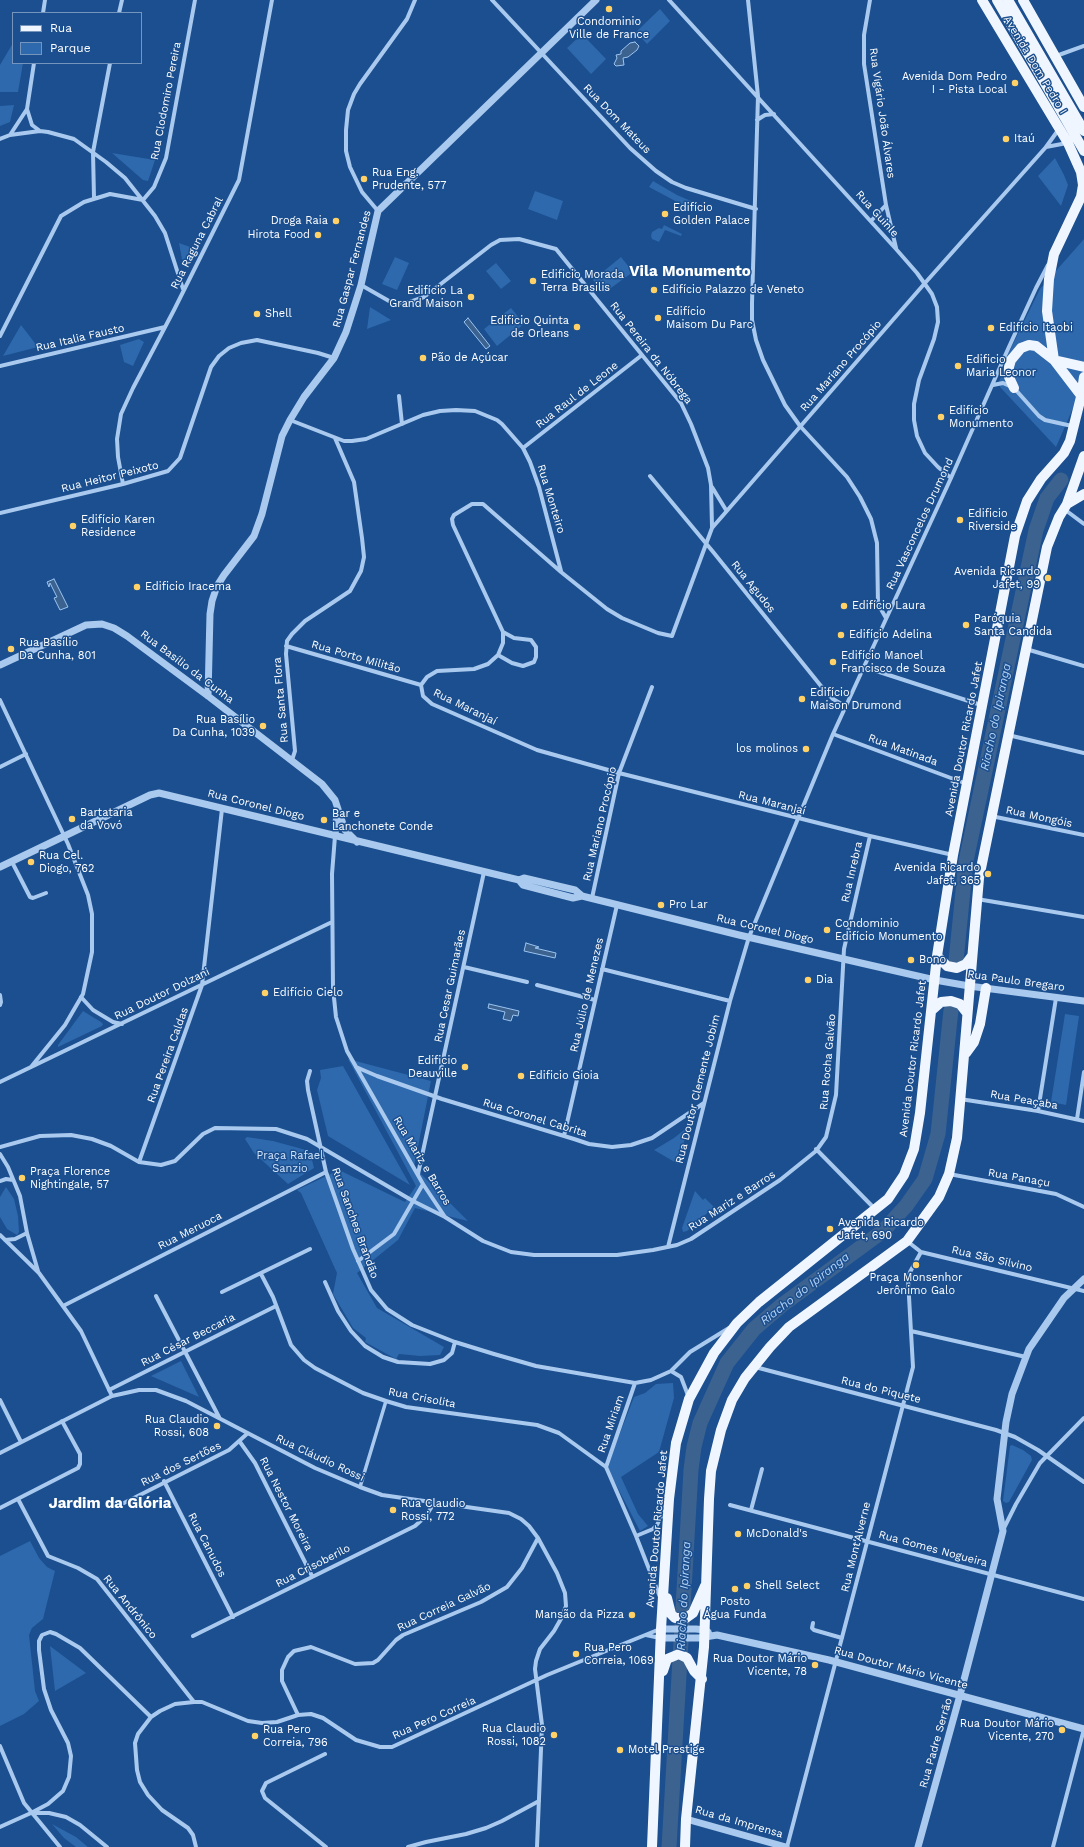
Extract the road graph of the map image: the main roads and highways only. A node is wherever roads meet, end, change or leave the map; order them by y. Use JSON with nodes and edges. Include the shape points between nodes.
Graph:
{"nodes":[{"id":1,"x":982,"y":0,"type":"edge"},
{"id":2,"x":997,"y":0,"type":"edge"},
{"id":3,"x":1008,"y":0,"type":"edge"},
{"id":4,"x":1023,"y":0,"type":"edge"},
{"id":5,"x":1082,"y":103,"type":"edge"},
{"id":6,"x":1069,"y":116,"type":"junction"},
{"id":7,"x":1059,"y":129,"type":"junction"},
{"id":8,"x":1084,"y":131,"type":"edge"},
{"id":9,"x":1082,"y":147,"type":"edge"},
{"id":10,"x":1054,"y":360,"type":"junction"},
{"id":11,"x":1084,"y":367,"type":"edge"},
{"id":12,"x":1084,"y":377,"type":"edge"},
{"id":13,"x":1014,"y":388,"type":"road end"},
{"id":14,"x":1083,"y":398,"type":"edge"},
{"id":15,"x":1084,"y":456,"type":"edge"},
{"id":16,"x":1084,"y":494,"type":"edge"},
{"id":17,"x":1065,"y":506,"type":"junction"},
{"id":18,"x":937,"y":956,"type":"junction"},
{"id":19,"x":972,"y":956,"type":"junction"},
{"id":20,"x":986,"y":988,"type":"road end"},
{"id":21,"x":932,"y":1010,"type":"junction"},
{"id":22,"x":967,"y":1013,"type":"junction"},
{"id":23,"x":966,"y":1053,"type":"junction"},
{"id":24,"x":707,"y":1580,"type":"junction"},
{"id":25,"x":666,"y":1607,"type":"junction"},
{"id":26,"x":702,"y":1679,"type":"junction"},
{"id":27,"x":660,"y":1682,"type":"junction"},
{"id":28,"x":652,"y":1847,"type":"edge"},
{"id":29,"x":685,"y":1847,"type":"edge"}],
"edges":[{"from":1,"to":7,"type":"main road","name":"Avenida Dom Pedro I"},
{"from":2,"to":6,"type":"main road","name":"Avenida Dom Pedro I"},
{"from":3,"to":6,"type":"main road","name":"Avenida Dom Pedro I"},
{"from":4,"to":5,"type":"main road","name":"Avenida Dom Pedro I"},
{"from":5,"to":6,"type":"main road"},
{"from":6,"to":7,"type":"main road"},
{"from":6,"to":8,"type":"main road","name":"Avenida Dom Pedro I"},
{"from":6,"to":9,"type":"main road","name":"Avenida Dom Pedro I"},
{"from":7,"to":10,"type":"main road","name":"Avenida Dom Pedro I","via":[[1081,172],[1082,191],[1054,254],[1047,296]]},
{"from":10,"to":11,"type":"main road"},
{"from":10,"to":13,"type":"main road","via":[[1036,346],[1021,348],[1013,356],[1009,368],[1009,377]]},
{"from":10,"to":14,"type":"main road"},
{"from":12,"to":14,"type":"main road","name":"Avenida Doutor Ricardo Jafet"},
{"from":14,"to":18,"type":"main road","name":"Avenida Doutor Ricardo Jafet","via":[[1064,453],[1041,479],[1027,501],[1020,519],[953,855]]},
{"from":15,"to":17,"type":"main road"},
{"from":16,"to":17,"type":"main road"},
{"from":17,"to":19,"type":"main road","via":[[1047,547],[1025,649],[979,878]]},
{"from":18,"to":19,"type":"main road","via":[[947,966],[957,968],[966,964]]},
{"from":18,"to":21,"type":"main road","name":"Avenida Doutor Ricardo Jafet","via":[[940,981]]},
{"from":19,"to":22,"type":"main road"},
{"from":20,"to":23,"type":"main road","via":[[980,1024],[974,1042]]},
{"from":21,"to":22,"type":"main road","via":[[941,1002],[951,1000],[960,1004]]},
{"from":21,"to":25,"type":"main road","name":"Avenida Doutor Ricardo Jafet","via":[[914,1149],[904,1175],[888,1199],[876,1210],[759,1302],[737,1324],[714,1353],[689,1399],[676,1443],[669,1499]]},
{"from":22,"to":23,"type":"main road"},
{"from":23,"to":24,"type":"main road","via":[[957,1138],[949,1174],[939,1197],[907,1240],[789,1327],[753,1367],[732,1400],[721,1430],[712,1471]]},
{"from":24,"to":25,"type":"main road","via":[[695,1610],[689,1617],[675,1618]]},
{"from":24,"to":26,"type":"main road"},
{"from":25,"to":27,"type":"main road","name":"Avenida Doutor Ricardo Jafet"},
{"from":26,"to":27,"type":"main road","via":[[685,1655],[674,1654],[667,1659]]},
{"from":26,"to":29,"type":"main road"},
{"from":27,"to":28,"type":"main road","name":"Avenida Doutor Ricardo Jafet"}]}
